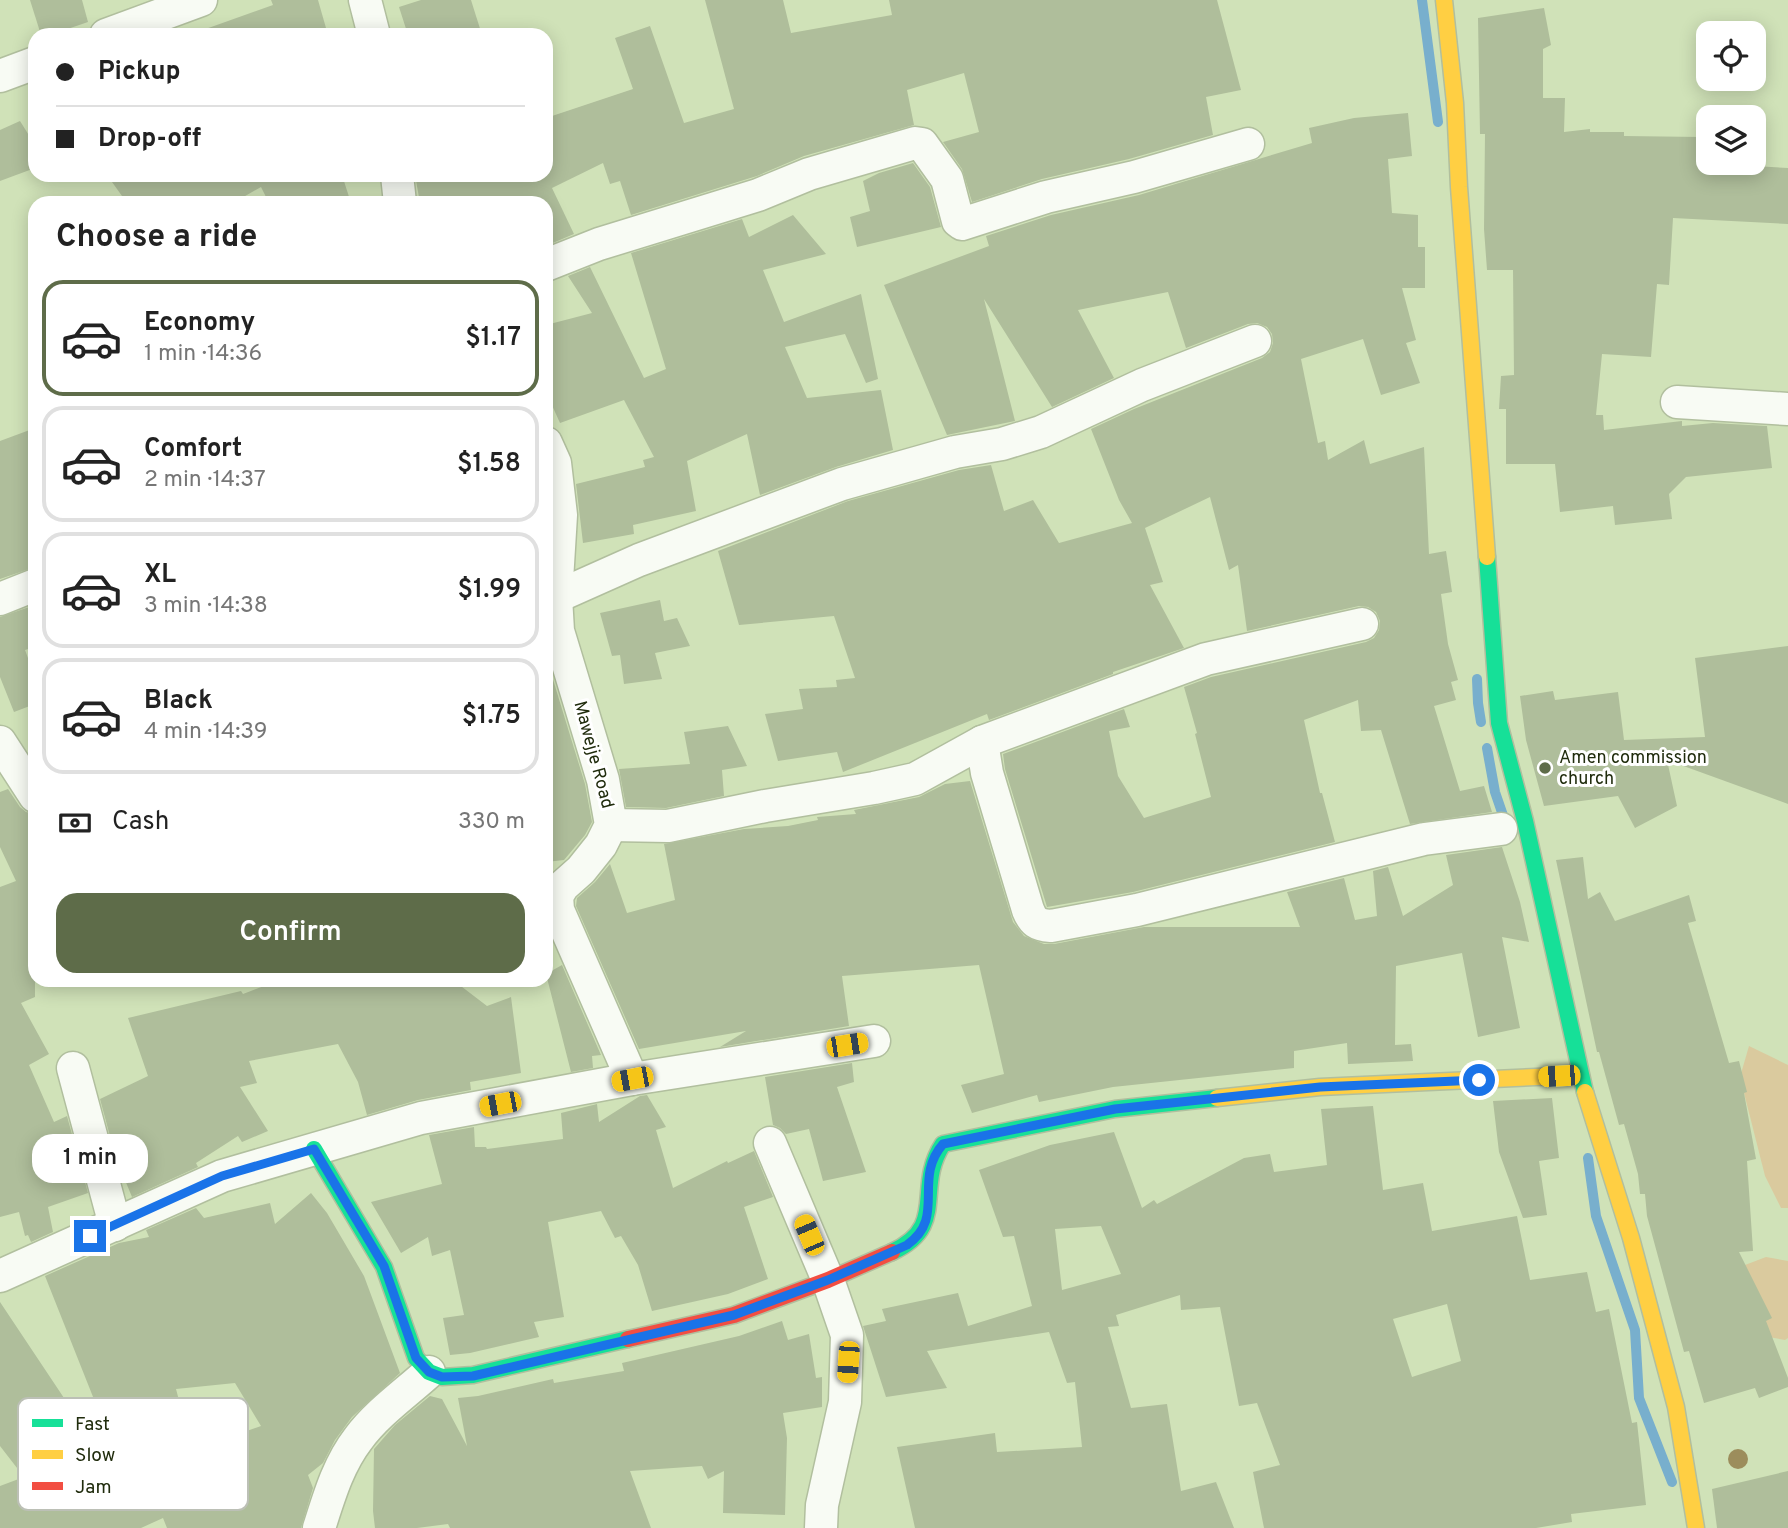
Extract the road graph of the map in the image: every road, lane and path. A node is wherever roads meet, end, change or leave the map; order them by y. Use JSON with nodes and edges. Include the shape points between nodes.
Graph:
{"nodes":[{"id":1,"x":201,"y":0,"type":"edge"},
{"id":2,"x":365,"y":0,"type":"edge"},
{"id":3,"x":1444,"y":0,"type":"edge"},
{"id":4,"x":125,"y":28,"type":"edge"},
{"id":5,"x":372,"y":28,"type":"edge"},
{"id":6,"x":28,"y":66,"type":"edge"},
{"id":7,"x":0,"y":76,"type":"edge"},
{"id":8,"x":1248,"y":144,"type":"dead end"},
{"id":9,"x":553,"y":262,"type":"edge"},
{"id":10,"x":1255,"y":341,"type":"dead end"},
{"id":11,"x":1677,"y":402,"type":"dead end"},
{"id":12,"x":1788,"y":409,"type":"edge"},
{"id":13,"x":553,"y":490,"type":"edge"},
{"id":14,"x":28,"y":589,"type":"edge"},
{"id":15,"x":556,"y":597,"type":"junction"},
{"id":16,"x":0,"y":599,"type":"edge"},
{"id":17,"x":1362,"y":624,"type":"dead end"},
{"id":18,"x":0,"y":742,"type":"edge"},
{"id":19,"x":982,"y":742,"type":"junction"},
{"id":20,"x":28,"y":785,"type":"edge"},
{"id":21,"x":611,"y":825,"type":"junction"},
{"id":22,"x":1501,"y":829,"type":"dead end"},
{"id":23,"x":874,"y":1041,"type":"dead end"},
{"id":24,"x":73,"y":1068,"type":"dead end"},
{"id":25,"x":1559,"y":1076,"type":"dead end"},
{"id":26,"x":632,"y":1079,"type":"junction"},
{"id":27,"x":770,"y":1143,"type":"dead end"},
{"id":28,"x":314,"y":1149,"type":"junction"},
{"id":29,"x":115,"y":1226,"type":"junction"},
{"id":30,"x":0,"y":1276,"type":"edge"},
{"id":31,"x":828,"y":1280,"type":"junction"},
{"id":32,"x":429,"y":1372,"type":"junction"},
{"id":33,"x":319,"y":1528,"type":"edge"},
{"id":34,"x":821,"y":1528,"type":"edge"},
{"id":35,"x":1696,"y":1528,"type":"edge"}],
"edges":[{"from":1,"to":4,"type":"street"},
{"from":2,"to":5,"type":"street"},
{"from":3,"to":35,"type":"street","via":[[1499,723],[1580,1076],[1631,1238],[1676,1407]]},
{"from":6,"to":7,"type":"street"},
{"from":8,"to":9,"type":"street","via":[[962,224],[947,179],[922,144],[915,143],[809,174]]},
{"from":10,"to":15,"type":"street","via":[[1142,385],[1041,432],[842,484],[639,560]]},
{"from":11,"to":12,"type":"street"},
{"from":13,"to":15,"type":"street","name":"Mawejje Road","via":[[562,515]]},
{"from":14,"to":16,"type":"street"},
{"from":15,"to":21,"type":"street","name":"Mawejje Road","via":[[558,631],[603,780]]},
{"from":17,"to":19,"type":"street","via":[[1206,659]]},
{"from":18,"to":20,"type":"street"},
{"from":19,"to":21,"type":"street","via":[[915,779],[668,826]]},
{"from":19,"to":22,"type":"street","via":[[1028,910],[1038,925],[1137,910],[1424,839]]},
{"from":21,"to":26,"type":"street","name":"Mawejje Road","via":[[601,845],[563,886],[557,897],[558,910]]},
{"from":23,"to":26,"type":"street"},
{"from":24,"to":29,"type":"street"},
{"from":25,"to":31,"type":"street","via":[[1320,1087],[1115,1109],[943,1144],[929,1164],[928,1216],[919,1237]]},
{"from":26,"to":28,"type":"street","via":[[421,1118]]},
{"from":27,"to":31,"type":"street"},
{"from":28,"to":29,"type":"street","via":[[222,1176]]},
{"from":28,"to":32,"type":"street","via":[[384,1266],[416,1358]]},
{"from":29,"to":30,"type":"street"},
{"from":31,"to":32,"type":"street","via":[[734,1315],[473,1376],[442,1377]]},
{"from":31,"to":34,"type":"street","via":[[847,1335],[848,1362]]},
{"from":32,"to":33,"type":"street","via":[[358,1438],[331,1488]]}]}
